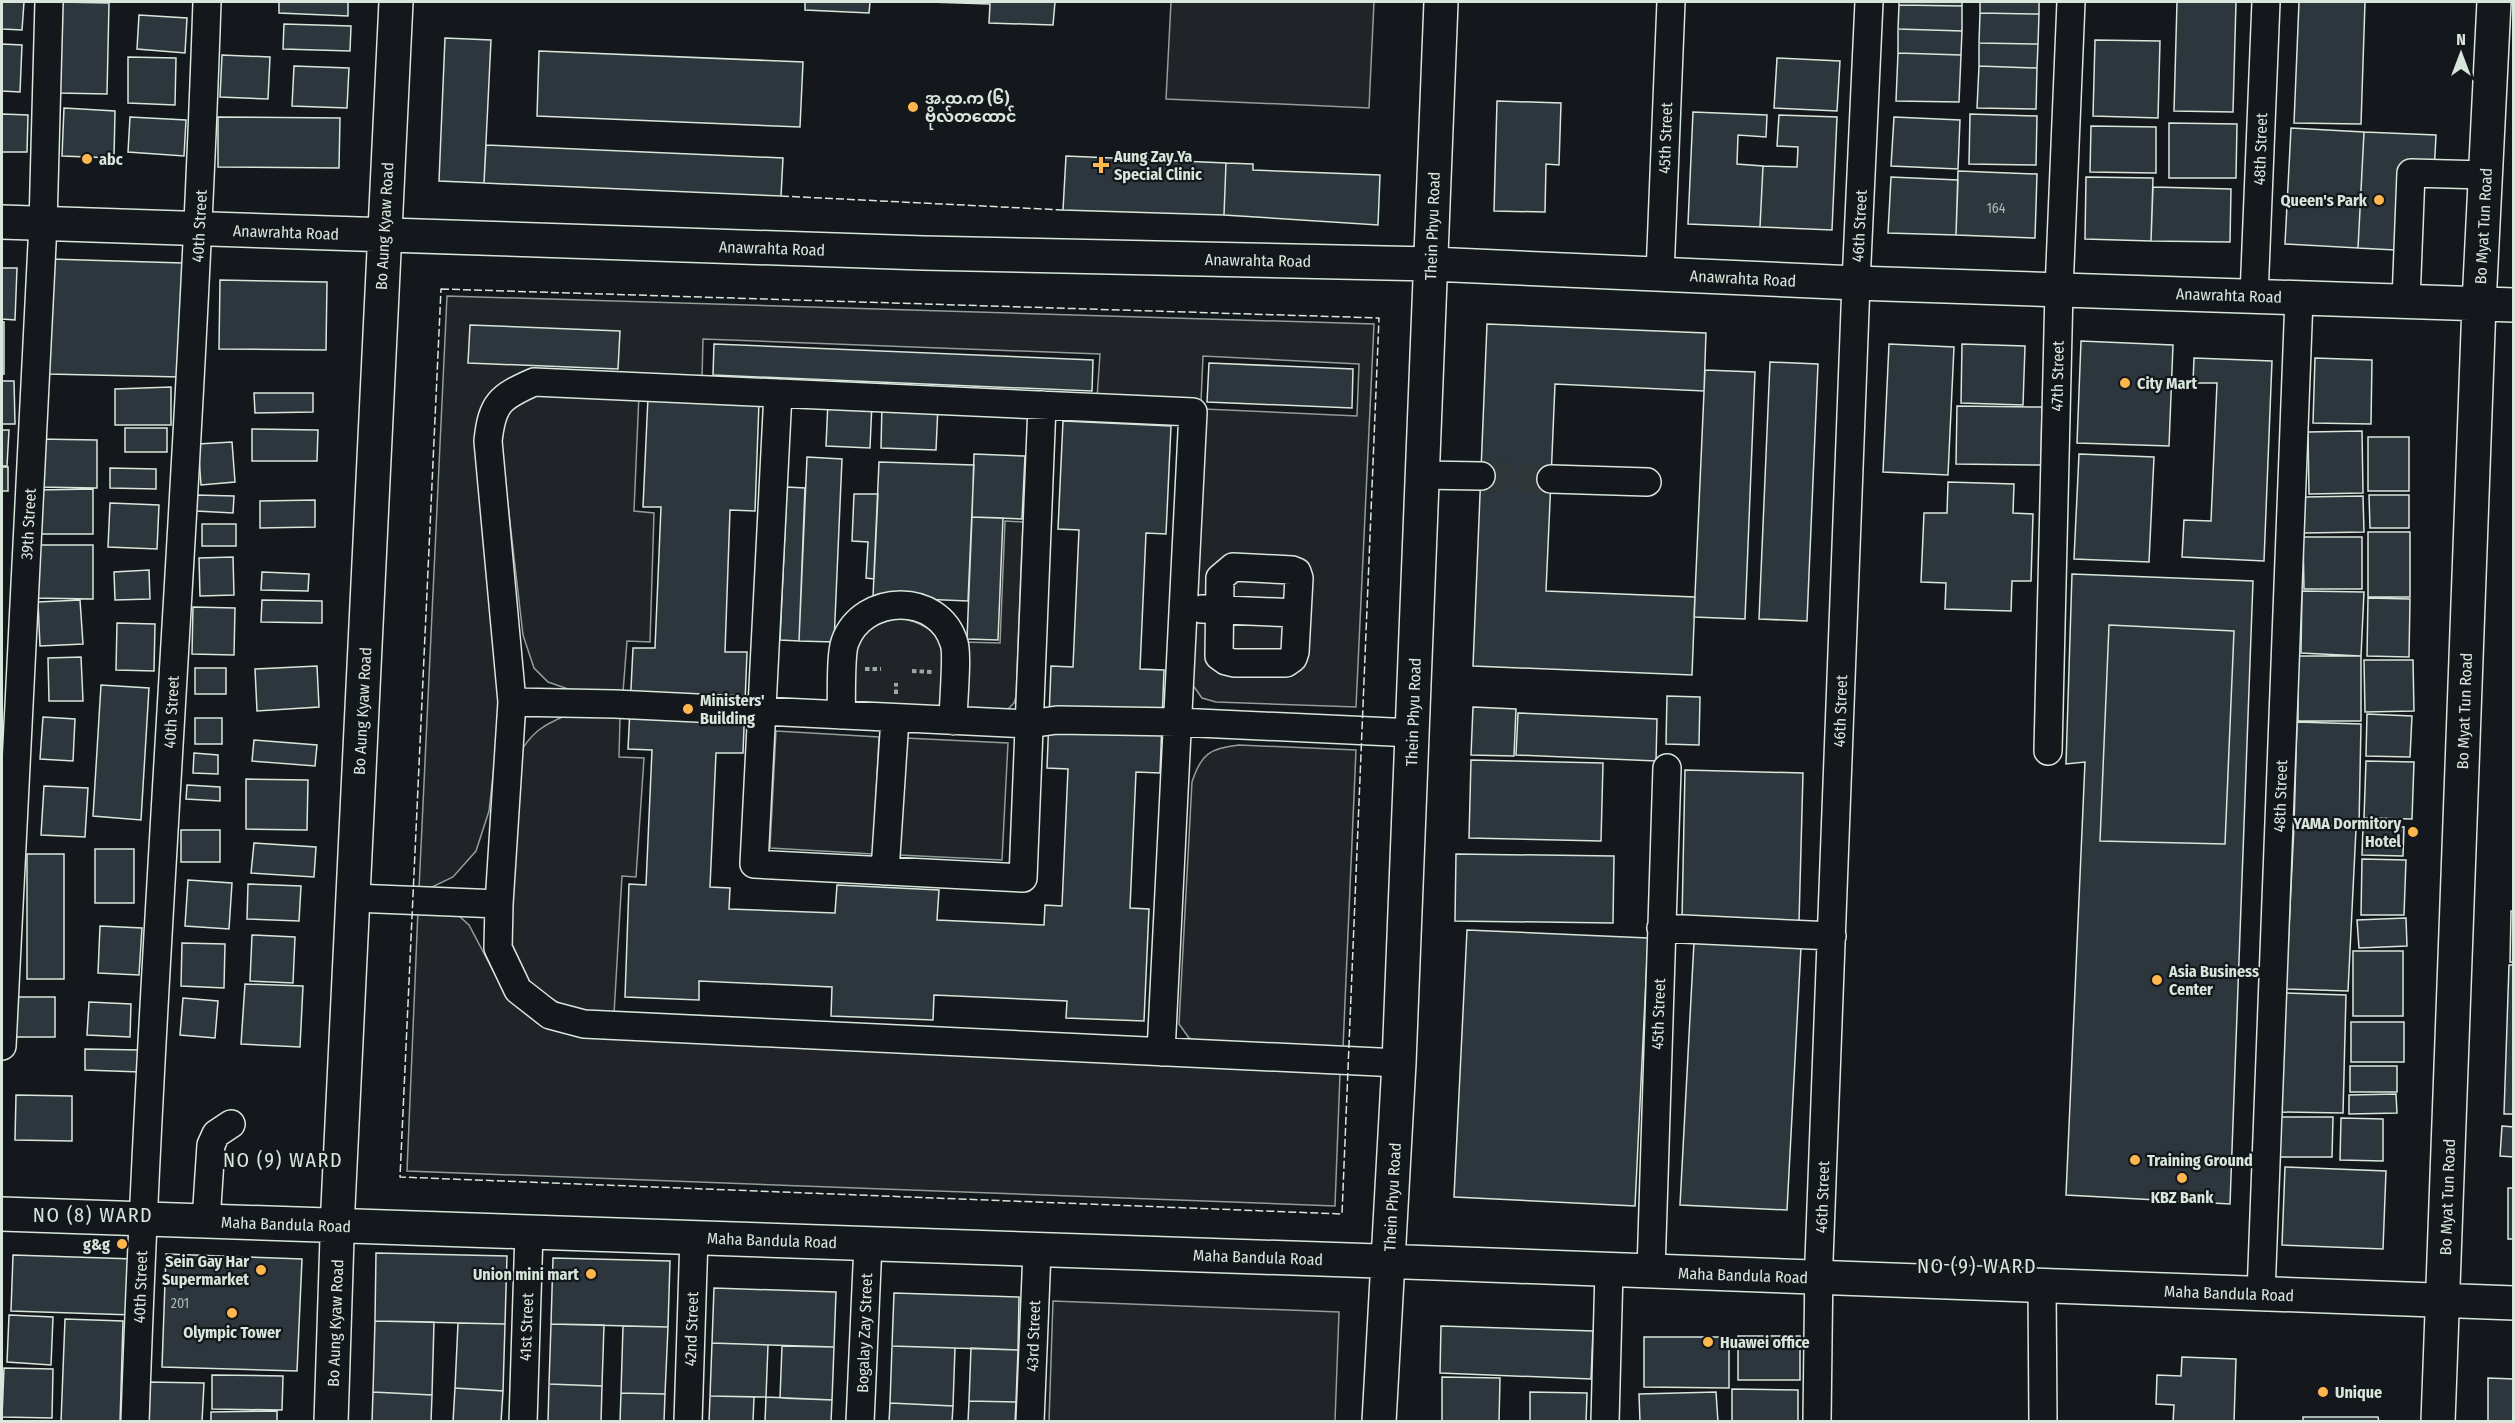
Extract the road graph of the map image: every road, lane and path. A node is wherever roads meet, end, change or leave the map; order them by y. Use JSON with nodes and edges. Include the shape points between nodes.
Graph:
{"nodes":[{"id":1,"x":49,"y":2,"type":"edge"},
{"id":2,"x":207,"y":2,"type":"edge"},
{"id":3,"x":396,"y":2,"type":"edge"},
{"id":4,"x":1441,"y":2,"type":"edge"},
{"id":5,"x":1671,"y":2,"type":"edge"},
{"id":6,"x":1869,"y":2,"type":"edge"},
{"id":7,"x":2071,"y":2,"type":"edge"},
{"id":8,"x":2266,"y":2,"type":"edge"},
{"id":9,"x":2494,"y":2,"type":"edge"},
{"id":10,"x":2485,"y":176,"type":"junction"},
{"id":11,"x":2,"y":222,"type":"edge"},
{"id":12,"x":43,"y":224,"type":"junction"},
{"id":13,"x":199,"y":229,"type":"junction"},
{"id":14,"x":383,"y":236,"type":"junction"},
{"id":15,"x":1431,"y":264,"type":"junction"},
{"id":16,"x":1660,"y":274,"type":"junction"},
{"id":17,"x":1856,"y":283,"type":"junction"},
{"id":18,"x":2059,"y":290,"type":"junction"},
{"id":19,"x":2254,"y":296,"type":"junction"},
{"id":20,"x":2299,"y":298,"type":"junction"},
{"id":21,"x":2406,"y":301,"type":"junction"},
{"id":22,"x":2479,"y":304,"type":"junction"},
{"id":23,"x":2514,"y":305,"type":"edge"},
{"id":24,"x":778,"y":393,"type":"junction"},
{"id":25,"x":1042,"y":405,"type":"junction"},
{"id":26,"x":1422,"y":475,"type":"junction"},
{"id":27,"x":1481,"y":477,"type":"tunnel mouth"},
{"id":28,"x":1551,"y":479,"type":"tunnel mouth"},
{"id":29,"x":1647,"y":482,"type":"dead end"},
{"id":30,"x":1182,"y":608,"type":"junction"},
{"id":31,"x":1221,"y":610,"type":"junction"},
{"id":32,"x":1297,"y":613,"type":"junction"},
{"id":33,"x":512,"y":702,"type":"junction"},
{"id":34,"x":762,"y":712,"type":"junction"},
{"id":35,"x":841,"y":715,"type":"junction"},
{"id":36,"x":895,"y":718,"type":"junction"},
{"id":37,"x":953,"y":720,"type":"junction"},
{"id":38,"x":1178,"y":723,"type":"junction"},
{"id":39,"x":1029,"y":724,"type":"junction"},
{"id":40,"x":1413,"y":733,"type":"junction"},
{"id":41,"x":2048,"y":751,"type":"dead end"},
{"id":42,"x":1667,"y":768,"type":"dead end"},
{"id":43,"x":885,"y":871,"type":"junction"},
{"id":44,"x":354,"y":898,"type":"junction"},
{"id":45,"x":499,"y":904,"type":"junction"},
{"id":46,"x":1661,"y":928,"type":"junction"},
{"id":47,"x":1832,"y":936,"type":"junction"},
{"id":48,"x":2,"y":1046,"type":"edge"},
{"id":49,"x":1161,"y":1052,"type":"junction"},
{"id":50,"x":1399,"y":1063,"type":"junction"},
{"id":51,"x":231,"y":1124,"type":"dead end"},
{"id":52,"x":142,"y":1210,"type":"junction"},
{"id":53,"x":2,"y":1214,"type":"edge"},
{"id":54,"x":206,"y":1221,"type":"junction"},
{"id":55,"x":338,"y":1226,"type":"junction"},
{"id":56,"x":530,"y":1232,"type":"junction"},
{"id":57,"x":694,"y":1238,"type":"junction"},
{"id":58,"x":868,"y":1244,"type":"junction"},
{"id":59,"x":1037,"y":1251,"type":"junction"},
{"id":60,"x":1388,"y":1261,"type":"junction"},
{"id":61,"x":1651,"y":1261,"type":"junction"},
{"id":62,"x":1819,"y":1269,"type":"junction"},
{"id":63,"x":1610,"y":1270,"type":"junction"},
{"id":64,"x":2042,"y":1286,"type":"junction"},
{"id":65,"x":2261,"y":1294,"type":"junction"},
{"id":66,"x":2444,"y":1301,"type":"junction"},
{"id":67,"x":2514,"y":1303,"type":"edge"},
{"id":68,"x":135,"y":1422,"type":"edge"},
{"id":69,"x":331,"y":1422,"type":"edge"},
{"id":70,"x":523,"y":1422,"type":"edge"},
{"id":71,"x":688,"y":1422,"type":"edge"},
{"id":72,"x":861,"y":1422,"type":"edge"},
{"id":73,"x":1030,"y":1422,"type":"edge"},
{"id":74,"x":1379,"y":1422,"type":"edge"},
{"id":75,"x":1605,"y":1422,"type":"edge"},
{"id":76,"x":1817,"y":1422,"type":"edge"},
{"id":77,"x":2043,"y":1422,"type":"edge"},
{"id":78,"x":2438,"y":1422,"type":"edge"}],
"edges":[{"from":1,"to":12,"type":"street","name":"39th Street"},
{"from":2,"to":13,"type":"street","name":"40th Street"},
{"from":3,"to":14,"type":"main road","name":"Bo Aung Kyaw Road"},
{"from":4,"to":15,"type":"main road","name":"Thein Phyu Road"},
{"from":5,"to":16,"type":"street","name":"45th Street"},
{"from":6,"to":17,"type":"street","name":"46th Street"},
{"from":7,"to":18,"type":"street","name":"47th Street"},
{"from":8,"to":19,"type":"street","name":"48th Street"},
{"from":9,"to":10,"type":"main road","name":"Bo Myat Tun Road"},
{"from":10,"to":21,"type":"street","via":[[2411,173]]},
{"from":10,"to":22,"type":"main road","name":"Bo Myat Tun Road"},
{"from":11,"to":12,"type":"main road","name":"Anawrahta Road"},
{"from":12,"to":13,"type":"main road","name":"Anawrahta Road"},
{"from":12,"to":48,"type":"street","name":"39th Street"},
{"from":13,"to":14,"type":"main road","name":"Anawrahta Road"},
{"from":13,"to":52,"type":"street","name":"40th Street"},
{"from":14,"to":15,"type":"main road","name":"Anawrahta Road","via":[[923,254]]},
{"from":14,"to":44,"type":"main road","name":"Bo Aung Kyaw Road"},
{"from":15,"to":16,"type":"main road","name":"Anawrahta Road"},
{"from":15,"to":26,"type":"main road","name":"Thein Phyu Road"},
{"from":16,"to":17,"type":"main road","name":"Anawrahta Road"},
{"from":17,"to":18,"type":"main road","name":"Anawrahta Road"},
{"from":17,"to":47,"type":"street","name":"46th Street"},
{"from":18,"to":19,"type":"main road","name":"Anawrahta Road"},
{"from":18,"to":41,"type":"street","name":"47th Street"},
{"from":19,"to":20,"type":"main road","name":"Anawrahta Road"},
{"from":20,"to":21,"type":"main road","name":"Anawrahta Road"},
{"from":20,"to":65,"type":"street","name":"48th Street"},
{"from":21,"to":22,"type":"main road","name":"Anawrahta Road"},
{"from":22,"to":23,"type":"main road","name":"Anawrahta Road"},
{"from":22,"to":66,"type":"main road","name":"Bo Myat Tun Road"},
{"from":24,"to":25,"type":"street"},
{"from":24,"to":33,"type":"street","via":[[534,382],[508,394],[491,415],[488,441]]},
{"from":24,"to":34,"type":"street"},
{"from":25,"to":30,"type":"street","via":[[1193,412]]},
{"from":25,"to":39,"type":"street"},
{"from":26,"to":27,"type":"street"},
{"from":26,"to":40,"type":"main road","name":"Thein Phyu Road"},
{"from":28,"to":29,"type":"street"},
{"from":30,"to":31,"type":"street"},
{"from":30,"to":38,"type":"street"},
{"from":31,"to":32,"type":"street"},
{"from":31,"to":32,"type":"street","via":[[1220,578],[1233,567],[1297,572]]},
{"from":31,"to":32,"type":"street","via":[[1219,656],[1234,663],[1286,663],[1293,658]]},
{"from":33,"to":34,"type":"street"},
{"from":33,"to":45,"type":"street"},
{"from":34,"to":35,"type":"street"},
{"from":34,"to":43,"type":"street","via":[[754,864]]},
{"from":35,"to":36,"type":"street"},
{"from":35,"to":37,"type":"street","via":[[844,643],[855,623],[886,605],[930,612],[945,626],[955,644]]},
{"from":36,"to":37,"type":"street"},
{"from":36,"to":43,"type":"street"},
{"from":37,"to":39,"type":"street"},
{"from":38,"to":39,"type":"street","via":[[1057,720]]},
{"from":38,"to":40,"type":"street"},
{"from":38,"to":49,"type":"street"},
{"from":39,"to":43,"type":"street","via":[[1023,878]]},
{"from":40,"to":50,"type":"main road","name":"Thein Phyu Road"},
{"from":42,"to":46,"type":"street","name":"45th Street"},
{"from":44,"to":45,"type":"street"},
{"from":44,"to":55,"type":"main road","name":"Bo Aung Kyaw Road"},
{"from":45,"to":49,"type":"street","via":[[498,948],[518,990],[550,1015],[584,1024]]},
{"from":46,"to":47,"type":"street"},
{"from":46,"to":61,"type":"street","name":"45th Street"},
{"from":47,"to":62,"type":"street","name":"46th Street"},
{"from":49,"to":50,"type":"street"},
{"from":50,"to":60,"type":"main road","name":"Thein Phyu Road"},
{"from":51,"to":54,"type":"street","via":[[216,1134],[211,1145]]},
{"from":52,"to":53,"type":"main road","name":"Maha Bandula Road"},
{"from":52,"to":54,"type":"main road","name":"Maha Bandula Road"},
{"from":52,"to":68,"type":"street","name":"40th Street"},
{"from":54,"to":55,"type":"main road","name":"Maha Bandula Road"},
{"from":55,"to":56,"type":"main road","name":"Maha Bandula Road"},
{"from":55,"to":69,"type":"main road","name":"Bo Aung Kyaw Road"},
{"from":56,"to":57,"type":"main road","name":"Maha Bandula Road"},
{"from":56,"to":70,"type":"street","name":"41st Street"},
{"from":57,"to":58,"type":"main road","name":"Maha Bandula Road"},
{"from":57,"to":71,"type":"street","name":"42nd Street"},
{"from":58,"to":59,"type":"main road","name":"Maha Bandula Road"},
{"from":58,"to":72,"type":"street","name":"Bogalay Zay Street"},
{"from":59,"to":60,"type":"main road","name":"Maha Bandula Road"},
{"from":59,"to":73,"type":"street","name":"43rd Street"},
{"from":60,"to":63,"type":"main road","name":"Maha Bandula Road"},
{"from":60,"to":74,"type":"main road","name":"Thein Phyu Road"},
{"from":61,"to":62,"type":"main road","name":"Maha Bandula Road"},
{"from":61,"to":63,"type":"main road","name":"Maha Bandula Road"},
{"from":62,"to":64,"type":"main road","name":"Maha Bandula Road"},
{"from":62,"to":76,"type":"street","name":"46th Street"},
{"from":63,"to":75,"type":"street"},
{"from":64,"to":65,"type":"main road","name":"Maha Bandula Road"},
{"from":64,"to":77,"type":"street"},
{"from":65,"to":66,"type":"main road","name":"Maha Bandula Road"},
{"from":66,"to":67,"type":"main road","name":"Maha Bandula Road"},
{"from":66,"to":78,"type":"main road","name":"Bo Myat Tun Road"}]}
